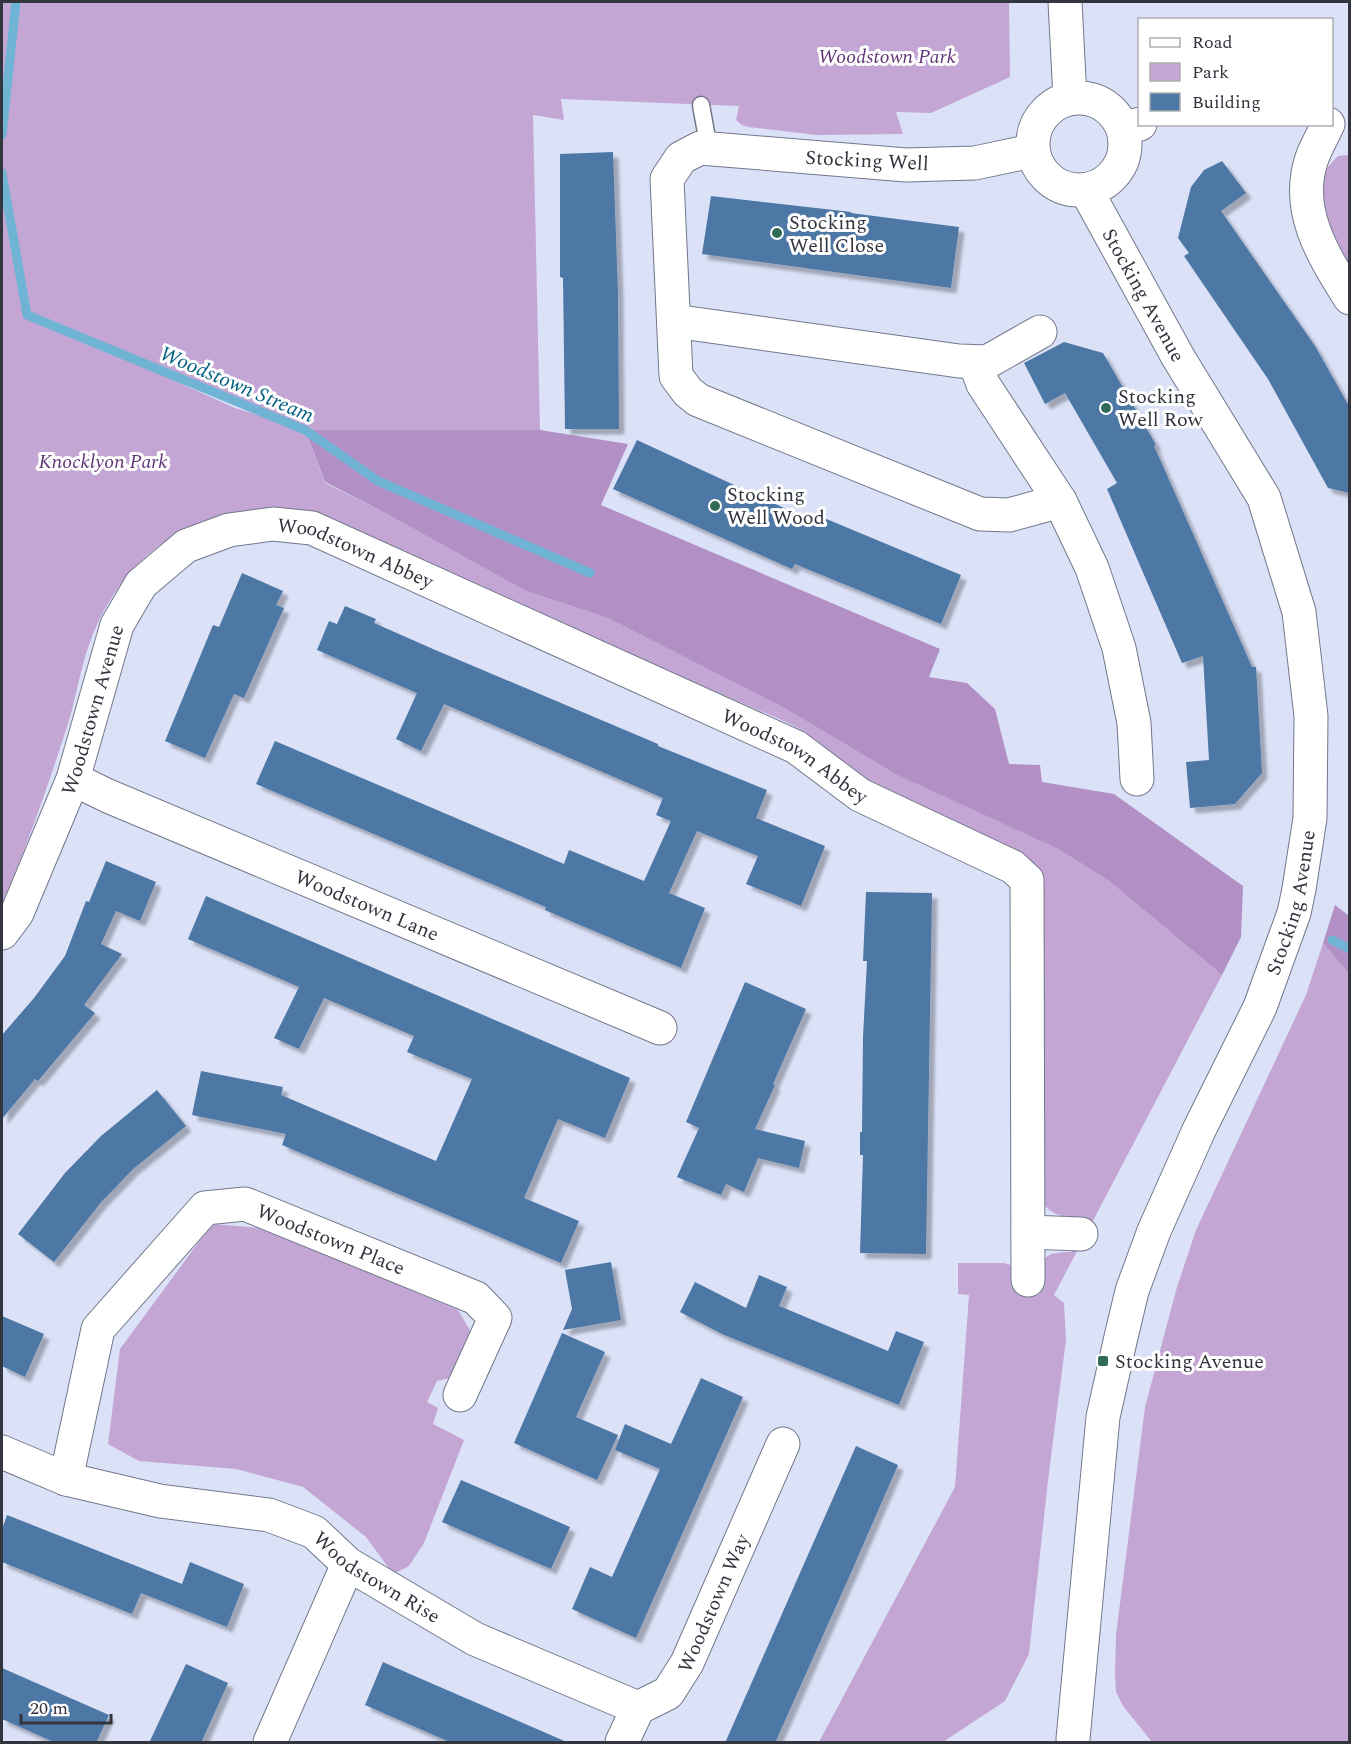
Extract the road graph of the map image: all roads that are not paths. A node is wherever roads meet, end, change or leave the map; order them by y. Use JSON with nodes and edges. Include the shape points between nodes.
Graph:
{"nodes":[{"id":1,"x":1065,"y":2,"type":"edge"},
{"id":2,"x":1070,"y":98,"type":"junction"},
{"id":3,"x":701,"y":105,"type":"dead end"},
{"id":4,"x":1333,"y":122,"type":"edge"},
{"id":5,"x":1327,"y":126,"type":"edge"},
{"id":6,"x":1131,"y":127,"type":"edge"},
{"id":7,"x":1350,"y":130,"type":"edge"},
{"id":8,"x":705,"y":149,"type":"junction"},
{"id":9,"x":1032,"y":152,"type":"junction"},
{"id":10,"x":1086,"y":190,"type":"junction"},
{"id":11,"x":1350,"y":298,"type":"edge"},
{"id":12,"x":674,"y":321,"type":"junction"},
{"id":13,"x":1040,"y":332,"type":"dead end"},
{"id":14,"x":975,"y":362,"type":"junction"},
{"id":15,"x":1060,"y":501,"type":"junction"},
{"id":16,"x":229,"y":530,"type":"joint"},
{"id":17,"x":73,"y":779,"type":"junction"},
{"id":18,"x":1137,"y":779,"type":"dead end"},
{"id":19,"x":2,"y":933,"type":"edge"},
{"id":20,"x":660,"y":1028,"type":"dead end"},
{"id":21,"x":1028,"y":1232,"type":"junction"},
{"id":22,"x":1081,"y":1234,"type":"dead end"},
{"id":23,"x":1028,"y":1280,"type":"dead end"},
{"id":24,"x":460,"y":1395,"type":"dead end"},
{"id":25,"x":783,"y":1444,"type":"dead end"},
{"id":26,"x":2,"y":1452,"type":"edge"},
{"id":27,"x":66,"y":1479,"type":"junction"},
{"id":28,"x":348,"y":1564,"type":"junction"},
{"id":29,"x":638,"y":1708,"type":"junction"},
{"id":30,"x":1067,"y":1742,"type":"edge"},
{"id":31,"x":270,"y":1743,"type":"edge"},
{"id":32,"x":622,"y":1743,"type":"edge"}],
"edges":[{"from":1,"to":2,"type":"street"},
{"from":2,"to":6,"type":"street","via":[[1096,101]]},
{"from":2,"to":9,"type":"street","via":[[1056,103],[1037,123]]},
{"from":3,"to":8,"type":"lane"},
{"from":4,"to":7,"type":"street"},
{"from":5,"to":11,"type":"street","via":[[1312,158],[1306,183],[1308,217],[1324,257]]},
{"from":6,"to":10,"type":"street","via":[[1119,168],[1110,179]]},
{"from":8,"to":9,"type":"street","name":"Stocking Well","via":[[906,165],[975,164]]},
{"from":8,"to":12,"type":"street","via":[[681,158],[667,179]]},
{"from":9,"to":10,"type":"street","via":[[1046,177],[1058,186]]},
{"from":10,"to":30,"type":"street","name":"Stocking Avenue","via":[[1178,357],[1264,498],[1299,612],[1311,717],[1310,818],[1294,913],[1260,1007],[1199,1130],[1132,1291],[1103,1417]]},
{"from":12,"to":14,"type":"street"},
{"from":12,"to":15,"type":"street","via":[[676,376],[698,400],[980,514],[1009,515]]},
{"from":13,"to":14,"type":"street","via":[[987,362]]},
{"from":14,"to":15,"type":"street","via":[[983,384]]},
{"from":15,"to":18,"type":"street","via":[[1092,568],[1119,648],[1134,723]]},
{"from":16,"to":17,"type":"street","name":"Woodstown Avenue","via":[[186,546],[141,584],[117,626]]},
{"from":16,"to":21,"type":"street","name":"Woodstown Abbey","via":[[273,524],[312,528],[796,747],[860,795],[1013,867],[1027,880],[1029,909]]},
{"from":17,"to":19,"type":"street","name":"Woodstown Avenue","via":[[17,913]]},
{"from":17,"to":20,"type":"street","name":"Woodstown Lane"},
{"from":21,"to":22,"type":"street"},
{"from":21,"to":23,"type":"street","name":"Woodstown Abbey"},
{"from":24,"to":27,"type":"street","name":"Woodstown Place","via":[[495,1318],[476,1298],[245,1204],[205,1208],[98,1329]]},
{"from":25,"to":29,"type":"street","name":"Woodstown Way","via":[[687,1663],[668,1693]]},
{"from":26,"to":27,"type":"street","name":"Woodstown Rise"},
{"from":27,"to":28,"type":"street","name":"Woodstown Rise","via":[[160,1501],[269,1515],[314,1532]]},
{"from":28,"to":29,"type":"street","name":"Woodstown Rise","via":[[475,1639]]},
{"from":28,"to":31,"type":"street"},
{"from":29,"to":32,"type":"street"}]}
